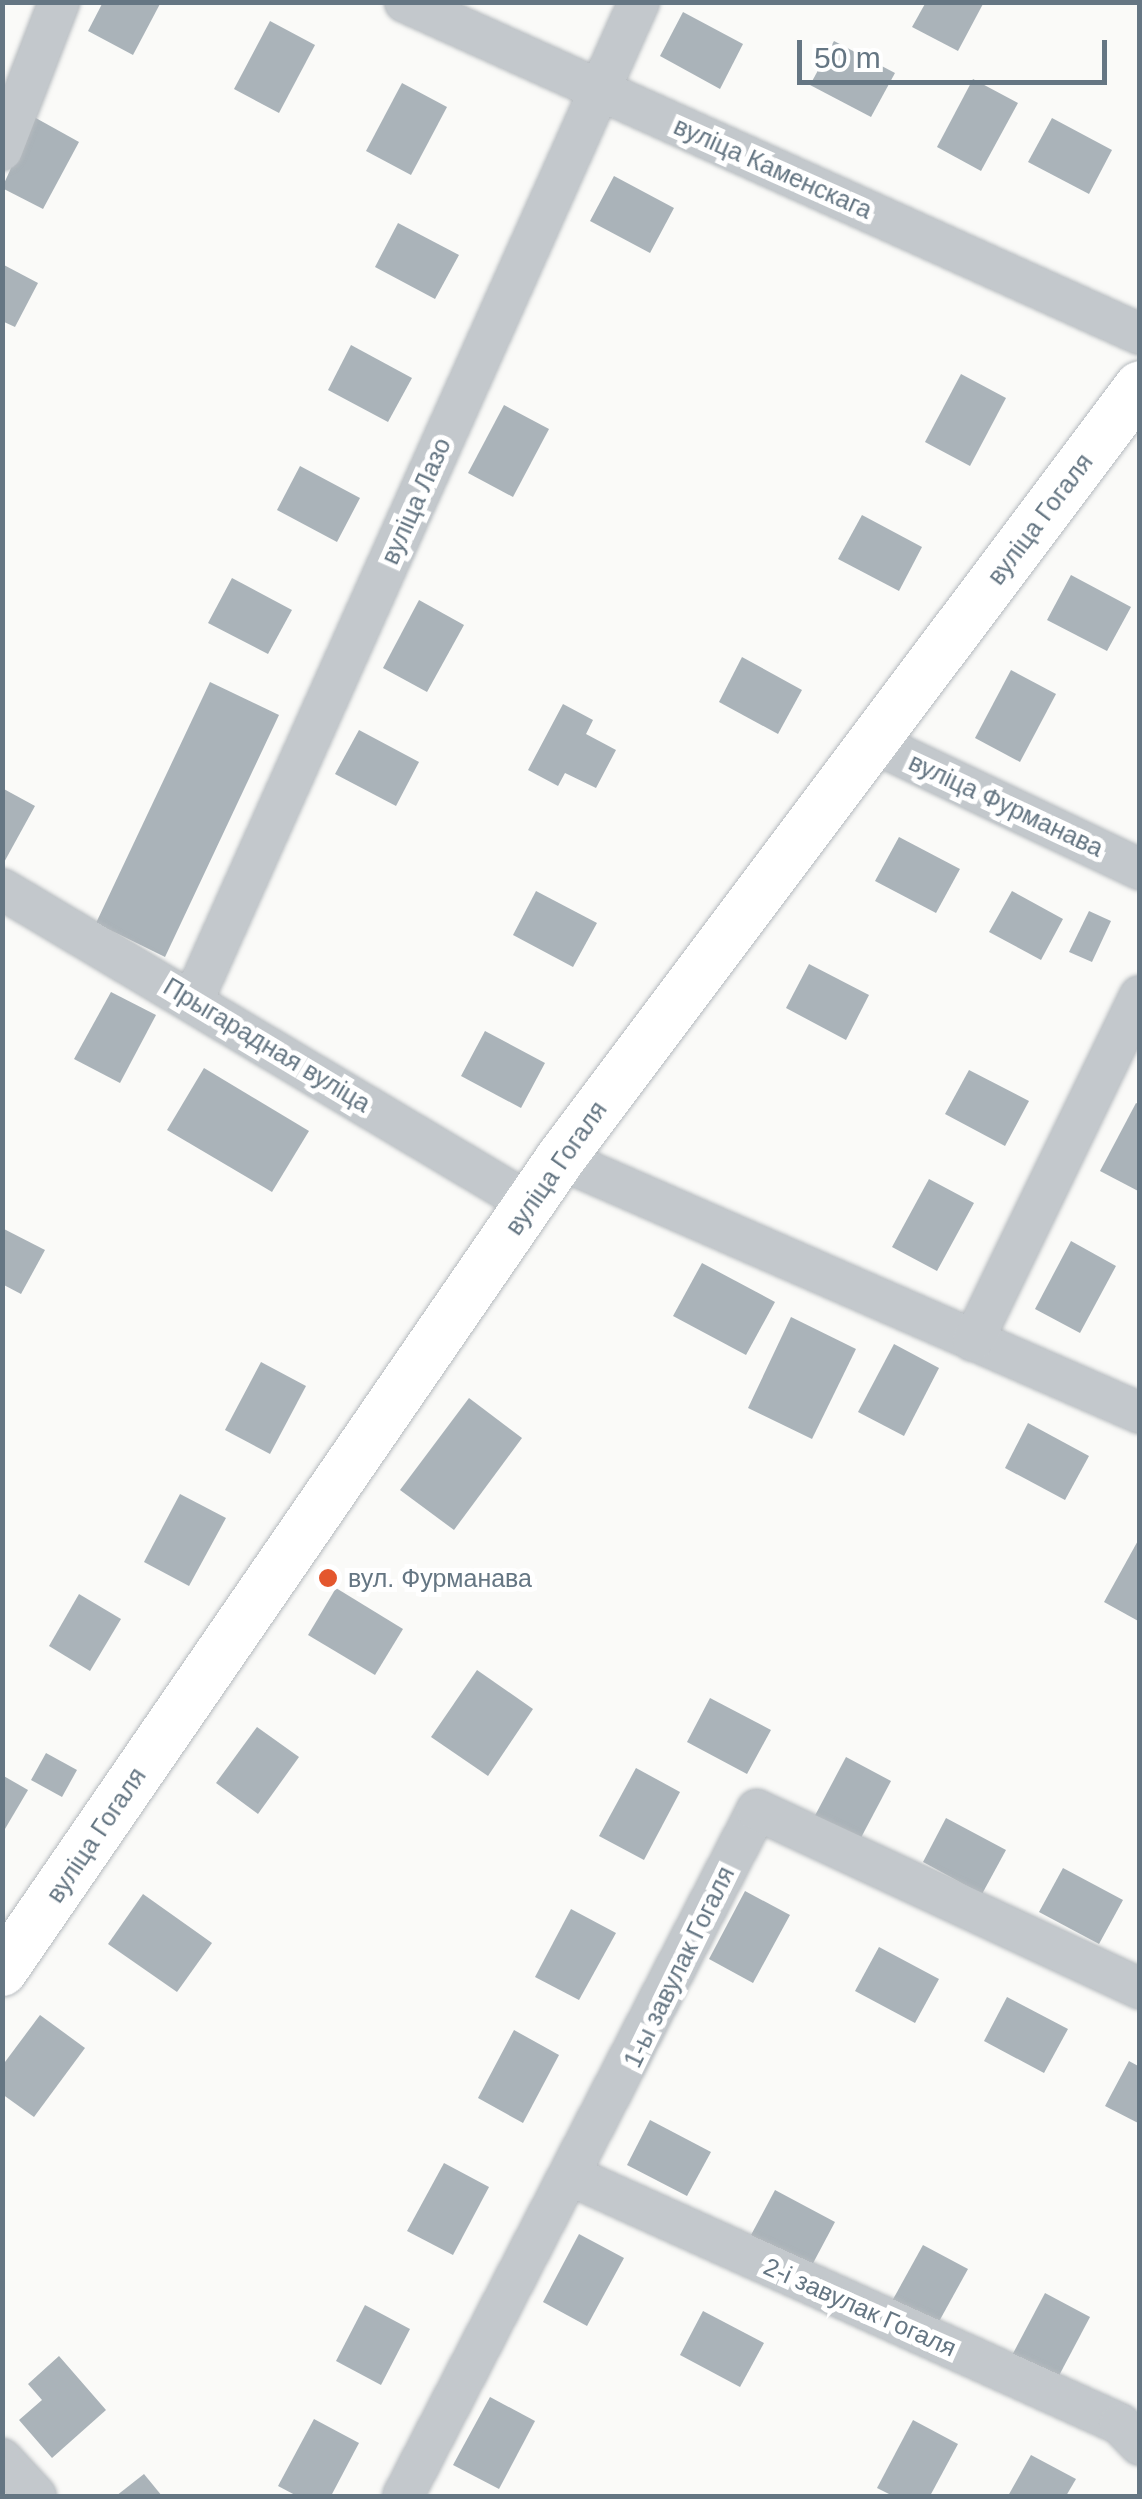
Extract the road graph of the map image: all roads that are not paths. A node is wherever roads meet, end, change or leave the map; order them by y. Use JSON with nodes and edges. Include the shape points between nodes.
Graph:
{"nodes":[{"id":1,"x":59,"y":2,"type":"edge"},
{"id":2,"x":405,"y":2,"type":"edge"},
{"id":3,"x":639,"y":2,"type":"edge"},
{"id":4,"x":600,"y":90,"type":"junction"},
{"id":5,"x":2,"y":150,"type":"edge"},
{"id":6,"x":1140,"y":334,"type":"edge"},
{"id":7,"x":1140,"y":386,"type":"edge"},
{"id":8,"x":872,"y":742,"type":"junction"},
{"id":9,"x":1140,"y":869,"type":"edge"},
{"id":10,"x":2,"y":889,"type":"edge"},
{"id":11,"x":1140,"y":996,"type":"edge"},
{"id":12,"x":193,"y":1000,"type":"junction"},
{"id":13,"x":560,"y":1158,"type":"junction"},
{"id":14,"x":529,"y":1204,"type":"junction"},
{"id":15,"x":974,"y":1341,"type":"junction"},
{"id":16,"x":1140,"y":1412,"type":"edge"},
{"id":17,"x":2,"y":1971,"type":"edge"},
{"id":18,"x":1140,"y":1990,"type":"edge"},
{"id":19,"x":574,"y":2178,"type":"junction"},
{"id":20,"x":1140,"y":2445,"type":"edge"},
{"id":21,"x":2,"y":2459,"type":"edge"},
{"id":22,"x":36,"y":2496,"type":"edge"},
{"id":23,"x":403,"y":2496,"type":"edge"}],
"edges":[{"from":1,"to":5,"type":"street"},
{"from":2,"to":4,"type":"street","name":"вуліца Каменскага"},
{"from":3,"to":4,"type":"street","name":"вуліца Лазо"},
{"from":4,"to":6,"type":"street","name":"вуліца Каменскага"},
{"from":4,"to":12,"type":"street","name":"вуліца Лазо"},
{"from":7,"to":8,"type":"main road","name":"вуліца Гогаля"},
{"from":8,"to":9,"type":"street","name":"вуліца Фурманава"},
{"from":8,"to":13,"type":"main road","name":"вуліца Гогаля"},
{"from":10,"to":12,"type":"street","name":"Прыгарадная вуліца"},
{"from":11,"to":15,"type":"street"},
{"from":12,"to":14,"type":"street","name":"Прыгарадная вуліца"},
{"from":13,"to":14,"type":"main road","name":"вуліца Гогаля"},
{"from":13,"to":15,"type":"street"},
{"from":14,"to":17,"type":"main road","name":"вуліца Гогаля"},
{"from":15,"to":16,"type":"street"},
{"from":18,"to":19,"type":"street","name":"1-ы завулак Гогаля","via":[[757,1810]]},
{"from":19,"to":20,"type":"street","name":"2-і завулак Гогаля","via":[[1120,2424]]},
{"from":19,"to":23,"type":"street","name":"1-ы завулак Гогаля"},
{"from":21,"to":22,"type":"street"}]}
